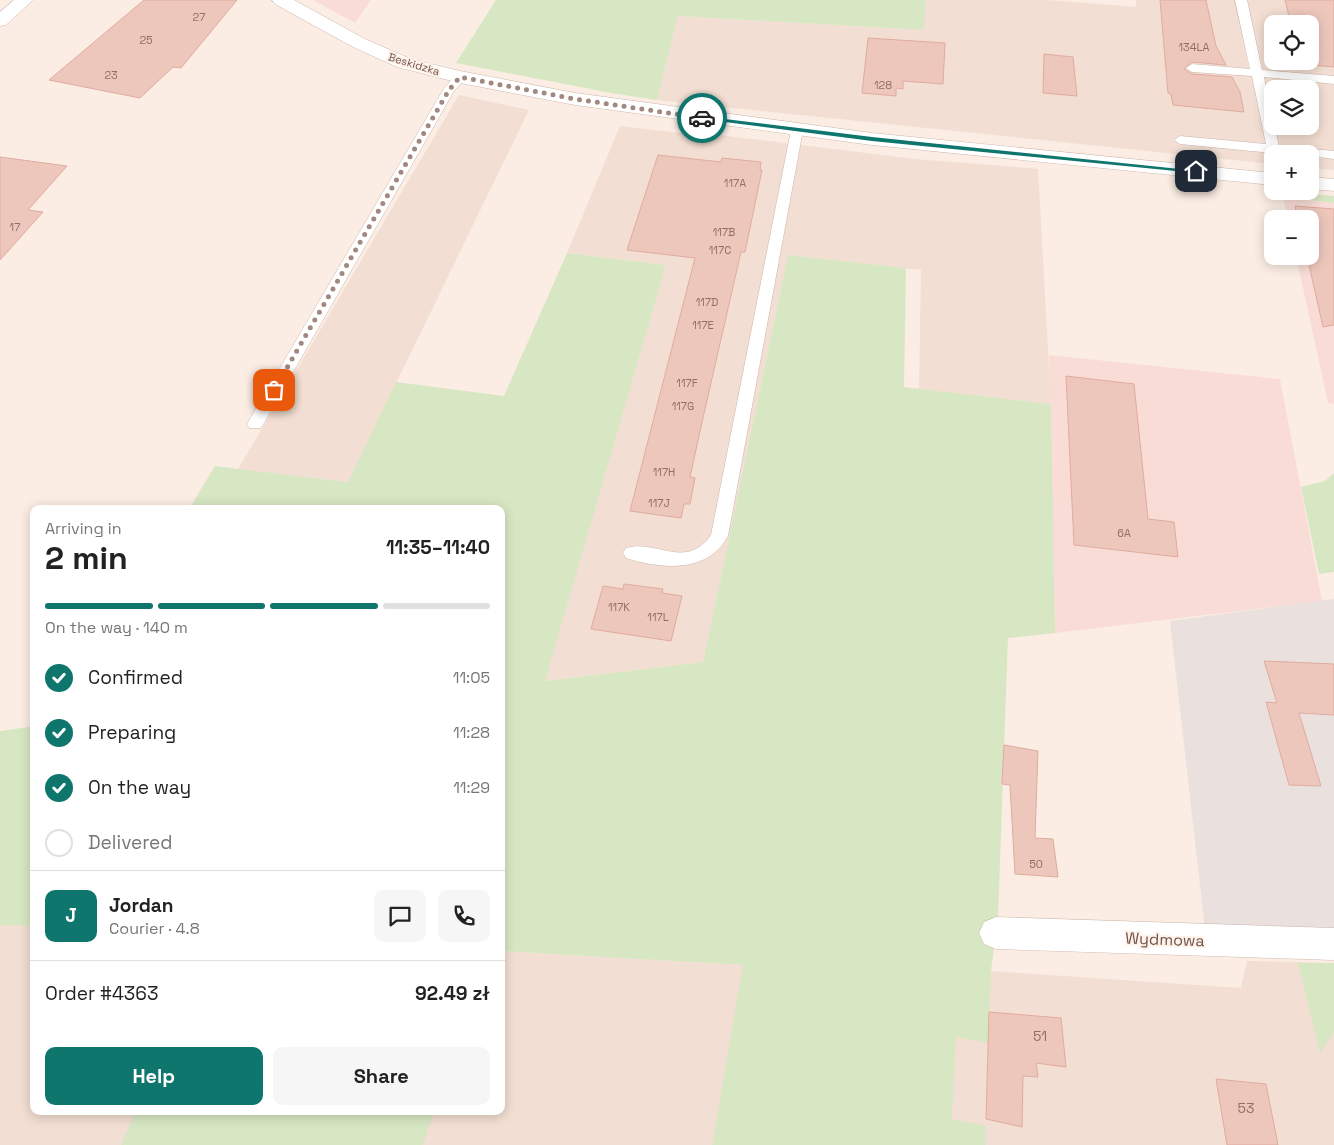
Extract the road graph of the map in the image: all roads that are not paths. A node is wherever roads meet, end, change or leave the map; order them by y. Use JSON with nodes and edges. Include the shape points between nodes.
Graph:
{"nodes":[{"id":1,"x":24,"y":0,"type":"edge"},
{"id":2,"x":281,"y":0,"type":"edge"},
{"id":3,"x":1240,"y":0,"type":"edge"},
{"id":4,"x":0,"y":21,"type":"edge"},
{"id":5,"x":1192,"y":68,"type":"dead end"},
{"id":6,"x":1257,"y":73,"type":"junction"},
{"id":7,"x":460,"y":77,"type":"junction"},
{"id":8,"x":1334,"y":80,"type":"edge"},
{"id":9,"x":797,"y":130,"type":"junction"},
{"id":10,"x":1180,"y":140,"type":"dead end"},
{"id":11,"x":1272,"y":145,"type":"edge"},
{"id":12,"x":1264,"y":148,"type":"edge"},
{"id":13,"x":1319,"y":154,"type":"edge"},
{"id":14,"x":1334,"y":155,"type":"edge"},
{"id":15,"x":1264,"y":178,"type":"edge"},
{"id":16,"x":1319,"y":184,"type":"edge"},
{"id":17,"x":1334,"y":185,"type":"edge"},
{"id":18,"x":255,"y":424,"type":"dead end"},
{"id":19,"x":632,"y":553,"type":"dead end"},
{"id":20,"x":996,"y":933,"type":"dead end"},
{"id":21,"x":1334,"y":944,"type":"edge"}],
"edges":[{"from":1,"to":4,"type":"street"},
{"from":2,"to":7,"type":"street","name":"Beskidzka","via":[[383,54]]},
{"from":3,"to":6,"type":"lane"},
{"from":5,"to":6,"type":"lane"},
{"from":6,"to":8,"type":"lane"},
{"from":6,"to":11,"type":"lane"},
{"from":7,"to":9,"type":"street","name":"Beskidzka","via":[[625,108]]},
{"from":7,"to":18,"type":"lane","via":[[449,90]]},
{"from":9,"to":15,"type":"street","name":"Beskidzka"},
{"from":9,"to":19,"type":"lane","via":[[719,536],[713,548],[699,558]]},
{"from":10,"to":12,"type":"lane"},
{"from":13,"to":14,"type":"lane"},
{"from":16,"to":17,"type":"street"},
{"from":20,"to":21,"type":"street","name":"Wydmowa"}]}
